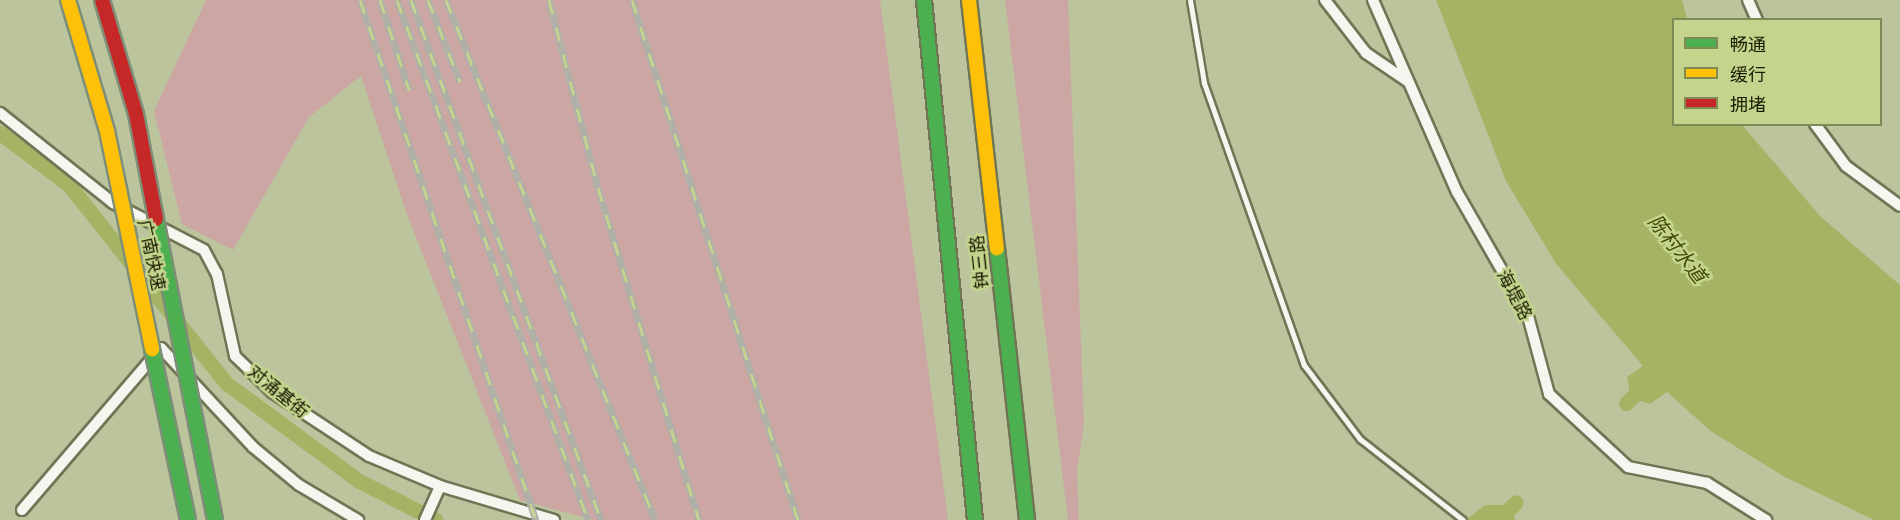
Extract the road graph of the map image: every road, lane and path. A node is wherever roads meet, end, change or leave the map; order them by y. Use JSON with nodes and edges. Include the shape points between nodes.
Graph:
{"nodes":[{"id":1,"x":68,"y":0,"type":"edge"},
{"id":2,"x":102,"y":0,"type":"edge"},
{"id":3,"x":924,"y":0,"type":"edge"},
{"id":4,"x":969,"y":0,"type":"edge"},
{"id":5,"x":1190,"y":0,"type":"edge"},
{"id":6,"x":1325,"y":0,"type":"edge"},
{"id":7,"x":1373,"y":0,"type":"edge"},
{"id":8,"x":1749,"y":0,"type":"edge"},
{"id":9,"x":1756,"y":18,"type":"edge"},
{"id":10,"x":1407,"y":81,"type":"junction"},
{"id":11,"x":0,"y":113,"type":"edge"},
{"id":12,"x":1816,"y":126,"type":"edge"},
{"id":13,"x":1900,"y":206,"type":"edge"},
{"id":14,"x":438,"y":490,"type":"junction"},
{"id":15,"x":22,"y":510,"type":"dead end"},
{"id":16,"x":188,"y":520,"type":"edge"},
{"id":17,"x":215,"y":520,"type":"edge"},
{"id":18,"x":358,"y":520,"type":"edge"},
{"id":19,"x":425,"y":520,"type":"edge"},
{"id":20,"x":554,"y":520,"type":"edge"},
{"id":21,"x":975,"y":520,"type":"edge"},
{"id":22,"x":1027,"y":520,"type":"edge"},
{"id":23,"x":1463,"y":520,"type":"edge"},
{"id":24,"x":1766,"y":520,"type":"edge"}],
"edges":[{"from":1,"to":16,"type":"main road","name":"广南快速","bridge":true,"via":[[107,131]]},
{"from":2,"to":17,"type":"main road","name":"广南快速","bridge":true,"via":[[136,114]]},
{"from":3,"to":21,"type":"main road","name":"钟三路"},
{"from":4,"to":22,"type":"main road","name":"钟三路"},
{"from":5,"to":23,"type":"lane","via":[[1204,84],[1304,365],[1360,439]]},
{"from":6,"to":10,"type":"street","via":[[1366,53]]},
{"from":7,"to":10,"type":"street","name":"海堤路"},
{"from":8,"to":9,"type":"street"},
{"from":10,"to":24,"type":"street","name":"海堤路","via":[[1457,192],[1528,316],[1549,394],[1628,467],[1707,483]]},
{"from":11,"to":14,"type":"street","name":"对涌基街","via":[[113,203],[204,250],[217,274],[235,356],[272,392],[369,456]]},
{"from":12,"to":13,"type":"street","via":[[1845,165]]},
{"from":14,"to":19,"type":"street"},
{"from":14,"to":20,"type":"street","name":"对涌基街"},
{"from":15,"to":18,"type":"street","via":[[161,348],[253,447],[299,485]]}]}
